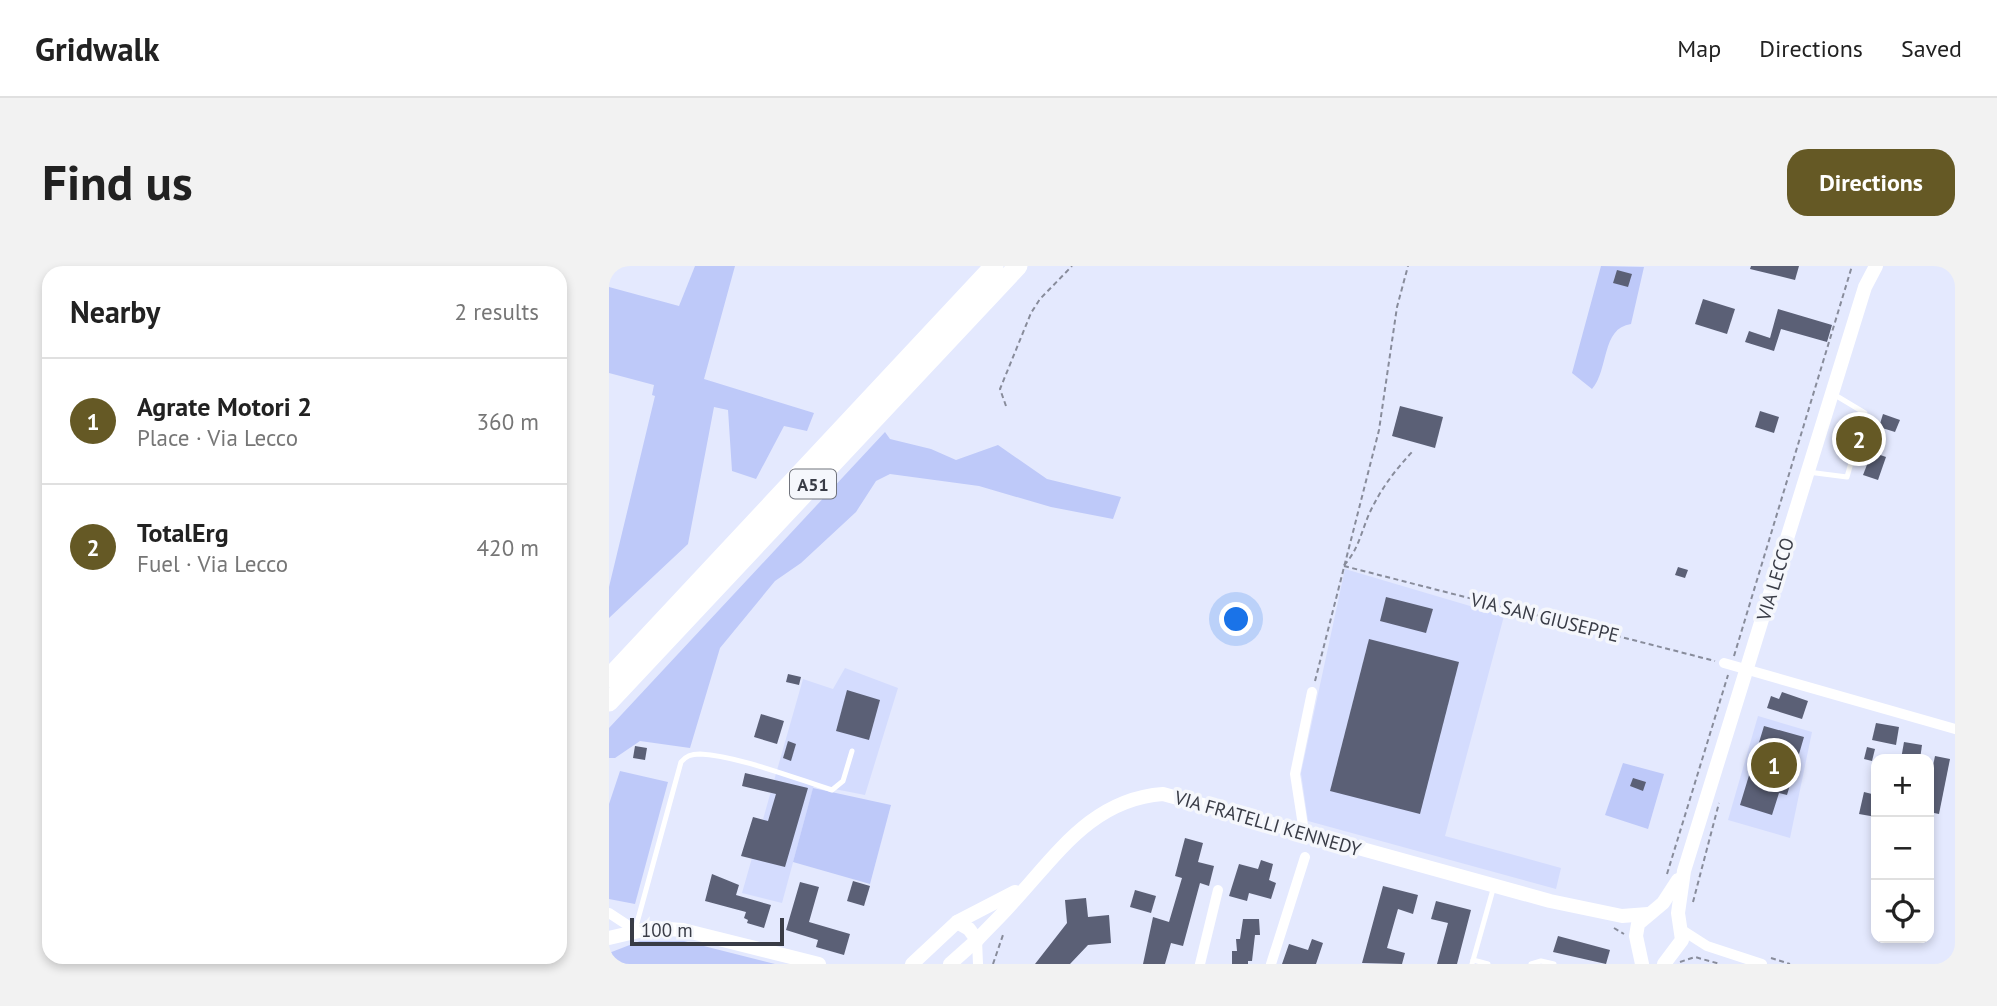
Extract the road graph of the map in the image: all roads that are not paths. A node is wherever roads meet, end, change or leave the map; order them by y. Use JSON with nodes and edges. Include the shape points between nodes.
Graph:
{"nodes":[{"id":1,"x":994,"y":266,"type":"edge"},
{"id":2,"x":1018,"y":266,"type":"edge"},
{"id":3,"x":1865,"y":266,"type":"edge"},
{"id":4,"x":1876,"y":266,"type":"edge"},
{"id":5,"x":1865,"y":287,"type":"junction"},
{"id":6,"x":1832,"y":393,"type":"junction"},
{"id":7,"x":1808,"y":472,"type":"junction"},
{"id":8,"x":1728,"y":664,"type":"road end"},
{"id":9,"x":1748,"y":670,"type":"junction"},
{"id":10,"x":609,"y":678,"type":"edge"},
{"id":11,"x":1312,"y":692,"type":"road end"},
{"id":12,"x":609,"y":702,"type":"edge"},
{"id":13,"x":1955,"y":729,"type":"edge"},
{"id":14,"x":852,"y":751,"type":"dead end"},
{"id":15,"x":1304,"y":832,"type":"junction"},
{"id":16,"x":1305,"y":857,"type":"dead end"},
{"id":17,"x":1683,"y":871,"type":"junction"},
{"id":18,"x":1028,"y":884,"type":"junction"},
{"id":19,"x":1495,"y":885,"type":"junction"},
{"id":20,"x":1218,"y":890,"type":"dead end"},
{"id":21,"x":609,"y":913,"type":"edge"},
{"id":22,"x":1651,"y":913,"type":"junction"},
{"id":23,"x":1611,"y":914,"type":"junction"},
{"id":24,"x":1680,"y":925,"type":"junction"},
{"id":25,"x":948,"y":929,"type":"junction"},
{"id":26,"x":635,"y":930,"type":"junction"},
{"id":27,"x":609,"y":938,"type":"edge"},
{"id":28,"x":977,"y":940,"type":"junction"},
{"id":29,"x":1635,"y":941,"type":"junction"},
{"id":30,"x":1707,"y":946,"type":"junction"},
{"id":31,"x":1671,"y":959,"type":"edge"},
{"id":32,"x":1472,"y":962,"type":"edge"},
{"id":33,"x":811,"y":963,"type":"edge"},
{"id":34,"x":954,"y":963,"type":"edge"},
{"id":35,"x":912,"y":964,"type":"edge"},
{"id":36,"x":978,"y":964,"type":"edge"},
{"id":37,"x":1200,"y":964,"type":"edge"},
{"id":38,"x":1271,"y":964,"type":"edge"},
{"id":39,"x":1488,"y":964,"type":"edge"},
{"id":40,"x":1531,"y":964,"type":"edge"},
{"id":41,"x":1554,"y":964,"type":"edge"},
{"id":42,"x":1642,"y":964,"type":"edge"},
{"id":43,"x":1762,"y":964,"type":"edge"}],
"edges":[{"from":1,"to":10,"type":"highway","number":"A51"},
{"from":2,"to":12,"type":"highway","number":"A51"},
{"from":3,"to":5,"type":"street","name":"VIA LECCO"},
{"from":4,"to":5,"type":"street","name":"VIA LECCO"},
{"from":5,"to":6,"type":"street","name":"VIA LECCO"},
{"from":6,"to":7,"type":"street","name":"VIA LECCO"},
{"from":6,"to":7,"type":"lane","via":[[1865,412],[1847,477]]},
{"from":7,"to":9,"type":"street","name":"VIA LECCO"},
{"from":8,"to":9,"type":"street"},
{"from":9,"to":13,"type":"street"},
{"from":9,"to":17,"type":"street","name":"VIA LECCO"},
{"from":11,"to":15,"type":"street","via":[[1295,774]]},
{"from":14,"to":26,"type":"lane","via":[[843,781],[832,790],[722,758],[687,756],[681,762]]},
{"from":15,"to":18,"type":"street","name":"VIA FRATELLI KENNEDY","via":[[1181,797],[1146,795],[1114,805],[1085,823]]},
{"from":15,"to":19,"type":"street","name":"VIA FRATELLI KENNEDY"},
{"from":16,"to":38,"type":"street"},
{"from":17,"to":22,"type":"street","name":"VIA LECCO"},
{"from":17,"to":24,"type":"street","name":"VIA LECCO"},
{"from":18,"to":25,"type":"street","name":"VIA FRATELLI KENNEDY"},
{"from":18,"to":28,"type":"street","name":"VIA FRATELLI KENNEDY"},
{"from":19,"to":23,"type":"street","name":"VIA FRATELLI KENNEDY"},
{"from":19,"to":32,"type":"lane"},
{"from":20,"to":37,"type":"street"},
{"from":21,"to":26,"type":"street"},
{"from":22,"to":23,"type":"street","name":"VIA FRATELLI KENNEDY"},
{"from":22,"to":24,"type":"street","via":[[1667,912]]},
{"from":22,"to":29,"type":"street","name":"VIA LECCO","via":[[1637,926]]},
{"from":23,"to":29,"type":"street","name":"VIA FRATELLI KENNEDY","via":[[1629,927]]},
{"from":24,"to":30,"type":"street"},
{"from":24,"to":31,"type":"street","name":"VIA LECCO","via":[[1682,940]]},
{"from":25,"to":28,"type":"street","via":[[969,929]]},
{"from":25,"to":34,"type":"street","via":[[943,950]]},
{"from":25,"to":35,"type":"street","name":"VIA FRATELLI KENNEDY"},
{"from":26,"to":27,"type":"street"},
{"from":26,"to":33,"type":"street","via":[[683,930]]},
{"from":28,"to":34,"type":"street","name":"VIA FRATELLI KENNEDY"},
{"from":28,"to":36,"type":"street"},
{"from":29,"to":31,"type":"street","via":[[1653,956]]},
{"from":29,"to":42,"type":"street","name":"VIA LECCO"},
{"from":30,"to":31,"type":"street"},
{"from":30,"to":43,"type":"street"},
{"from":32,"to":39,"type":"lane"},
{"from":40,"to":41,"type":"lane"}]}
